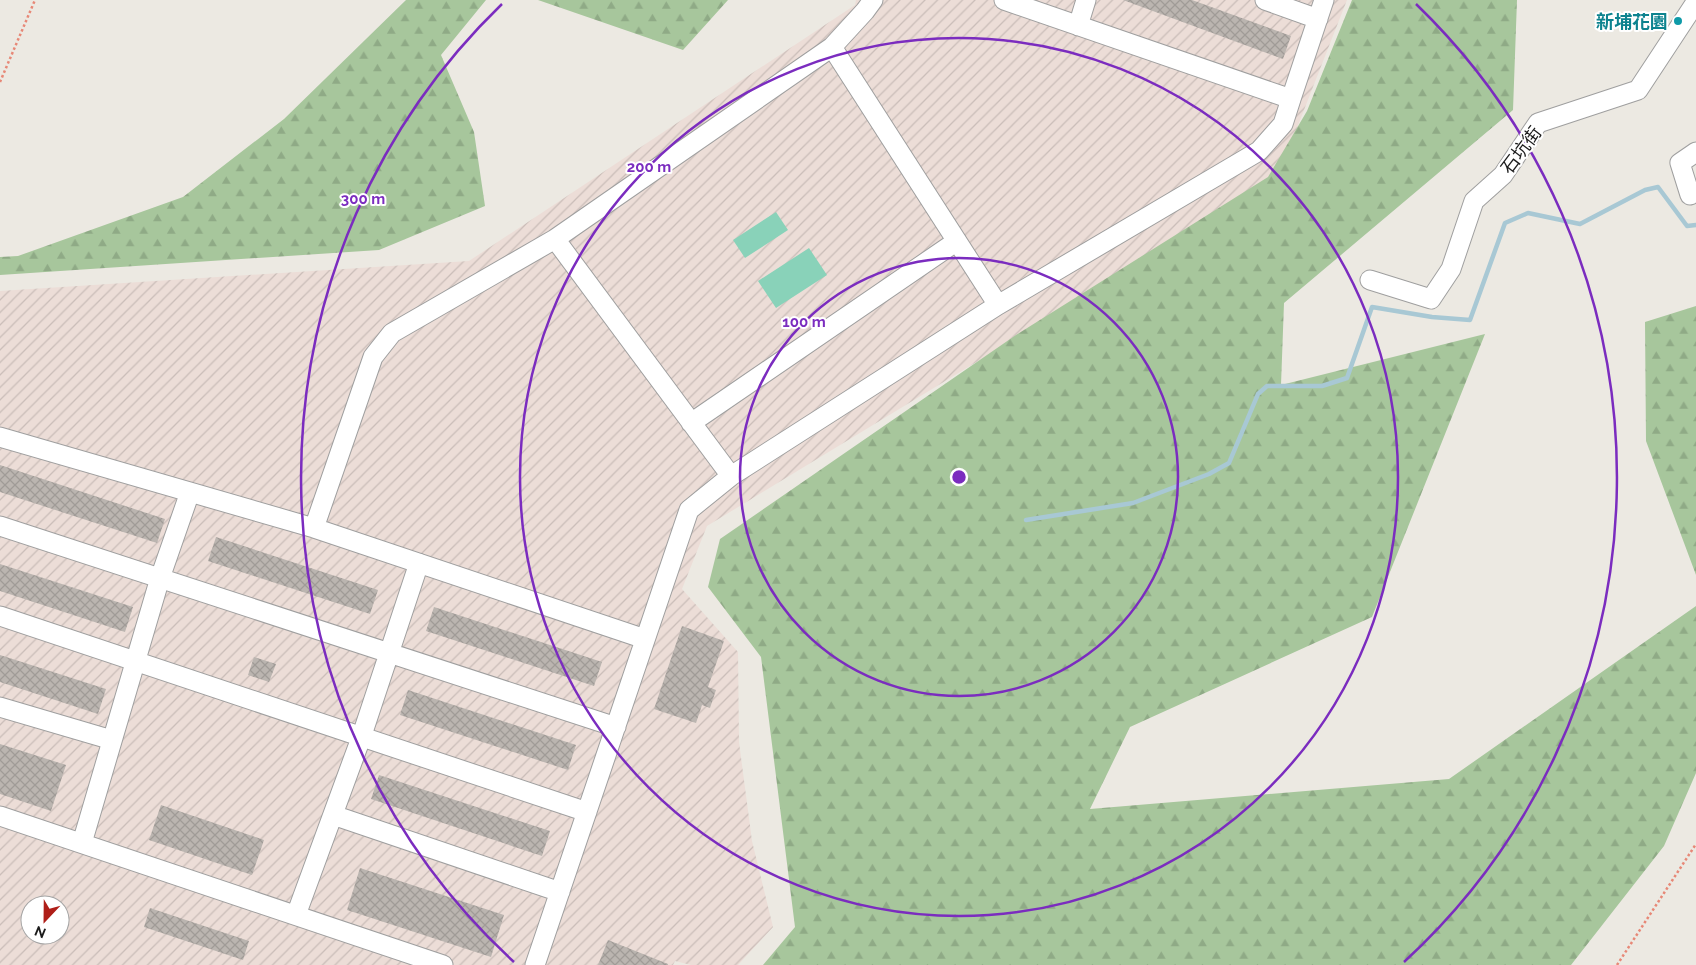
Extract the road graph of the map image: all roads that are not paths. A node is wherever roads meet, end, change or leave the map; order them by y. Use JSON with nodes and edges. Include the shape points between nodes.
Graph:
{"nodes":[{"id":1,"x":873,"y":0,"type":"edge"},
{"id":2,"x":1004,"y":0,"type":"edge"},
{"id":3,"x":1086,"y":0,"type":"edge"},
{"id":4,"x":1265,"y":0,"type":"edge"},
{"id":5,"x":1324,"y":0,"type":"edge"},
{"id":6,"x":1695,"y":6,"type":"edge"},
{"id":7,"x":1318,"y":19,"type":"junction"},
{"id":8,"x":1078,"y":26,"type":"junction"},
{"id":9,"x":832,"y":47,"type":"junction"},
{"id":10,"x":1291,"y":99,"type":"junction"},
{"id":11,"x":1696,"y":152,"type":"edge"},
{"id":12,"x":1690,"y":195,"type":"dead end"},
{"id":13,"x":554,"y":239,"type":"junction"},
{"id":14,"x":957,"y":241,"type":"junction"},
{"id":15,"x":1370,"y":280,"type":"dead end"},
{"id":16,"x":998,"y":305,"type":"junction"},
{"id":17,"x":691,"y":423,"type":"junction"},
{"id":18,"x":0,"y":437,"type":"edge"},
{"id":19,"x":731,"y":476,"type":"junction"},
{"id":20,"x":190,"y":492,"type":"junction"},
{"id":21,"x":0,"y":526,"type":"edge"},
{"id":22,"x":314,"y":528,"type":"junction"},
{"id":23,"x":419,"y":564,"type":"junction"},
{"id":24,"x":160,"y":578,"type":"junction"},
{"id":25,"x":0,"y":616,"type":"edge"},
{"id":26,"x":645,"y":639,"type":"junction"},
{"id":27,"x":389,"y":653,"type":"junction"},
{"id":28,"x":135,"y":662,"type":"junction"},
{"id":29,"x":0,"y":706,"type":"edge"},
{"id":30,"x":616,"y":727,"type":"junction"},
{"id":31,"x":361,"y":738,"type":"junction"},
{"id":32,"x":112,"y":740,"type":"junction"},
{"id":33,"x":587,"y":812,"type":"junction"},
{"id":34,"x":333,"y":815,"type":"junction"},
{"id":35,"x":0,"y":816,"type":"edge"},
{"id":36,"x":82,"y":843,"type":"junction"},
{"id":37,"x":560,"y":892,"type":"junction"},
{"id":38,"x":296,"y":916,"type":"junction"},
{"id":39,"x":443,"y":965,"type":"edge"},
{"id":40,"x":535,"y":965,"type":"edge"}],
"edges":[{"from":1,"to":9,"type":"street"},
{"from":2,"to":8,"type":"street"},
{"from":3,"to":8,"type":"street"},
{"from":4,"to":7,"type":"street"},
{"from":5,"to":7,"type":"street"},
{"from":6,"to":15,"type":"street","name":"石坑街","via":[[1638,90],[1538,123],[1504,175],[1474,201],[1452,269],[1431,299]]},
{"from":7,"to":10,"type":"street"},
{"from":8,"to":10,"type":"street"},
{"from":9,"to":13,"type":"street"},
{"from":9,"to":14,"type":"street"},
{"from":10,"to":16,"type":"street","via":[[1283,124],[1260,151]]},
{"from":11,"to":12,"type":"street","via":[[1680,163]]},
{"from":13,"to":17,"type":"street"},
{"from":13,"to":22,"type":"street","via":[[392,332],[373,357]]},
{"from":14,"to":16,"type":"street"},
{"from":14,"to":17,"type":"street"},
{"from":16,"to":19,"type":"street"},
{"from":17,"to":19,"type":"street"},
{"from":18,"to":20,"type":"street"},
{"from":19,"to":26,"type":"street","via":[[690,510]]},
{"from":20,"to":22,"type":"street"},
{"from":20,"to":24,"type":"street"},
{"from":21,"to":24,"type":"street"},
{"from":22,"to":23,"type":"street"},
{"from":23,"to":26,"type":"street"},
{"from":23,"to":27,"type":"street"},
{"from":24,"to":27,"type":"street"},
{"from":24,"to":28,"type":"street"},
{"from":25,"to":28,"type":"street"},
{"from":26,"to":30,"type":"street"},
{"from":27,"to":30,"type":"street"},
{"from":27,"to":31,"type":"street"},
{"from":28,"to":31,"type":"street"},
{"from":28,"to":32,"type":"street"},
{"from":29,"to":32,"type":"street"},
{"from":30,"to":33,"type":"street"},
{"from":31,"to":33,"type":"street"},
{"from":31,"to":34,"type":"street"},
{"from":32,"to":36,"type":"street"},
{"from":33,"to":37,"type":"street"},
{"from":34,"to":37,"type":"street"},
{"from":34,"to":38,"type":"street"},
{"from":35,"to":36,"type":"street"},
{"from":36,"to":38,"type":"street"},
{"from":37,"to":40,"type":"street"},
{"from":38,"to":39,"type":"street"}]}
